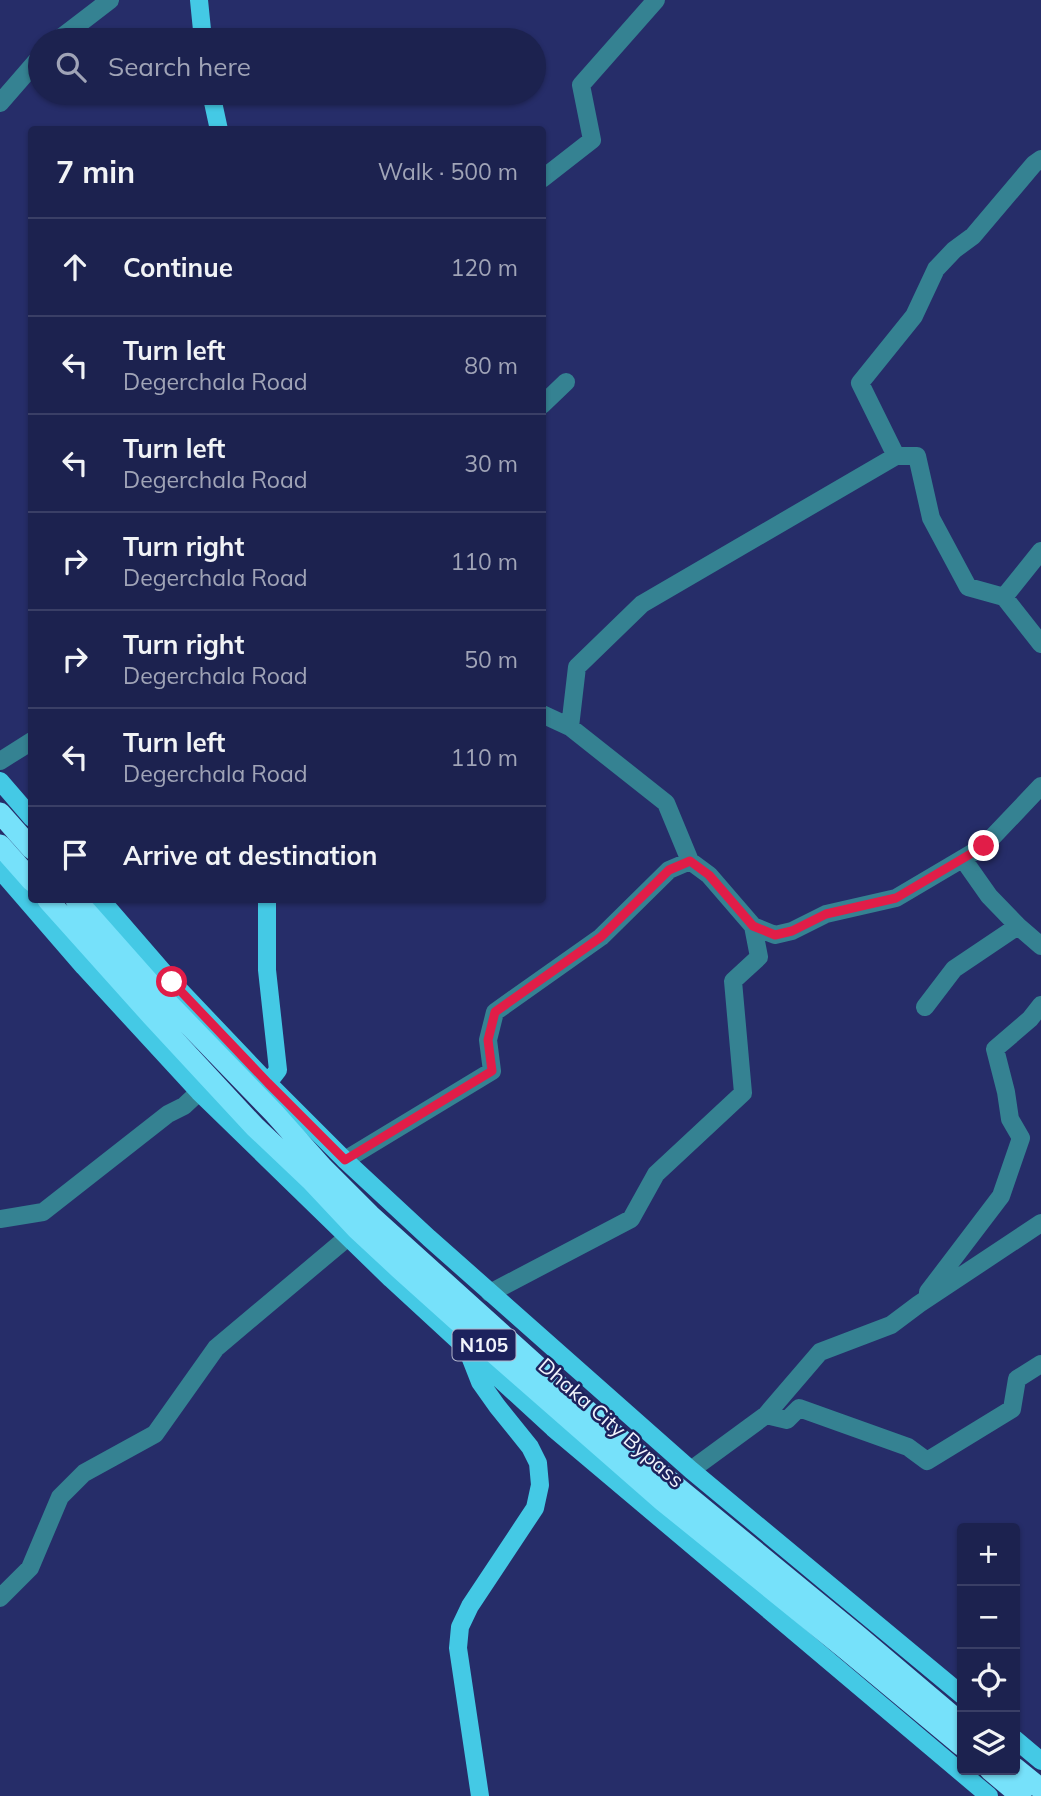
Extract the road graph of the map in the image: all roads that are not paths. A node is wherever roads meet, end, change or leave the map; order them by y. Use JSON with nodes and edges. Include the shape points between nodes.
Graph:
{"nodes":[{"id":1,"x":110,"y":0,"type":"edge"},
{"id":2,"x":199,"y":0,"type":"edge"},
{"id":3,"x":656,"y":0,"type":"edge"},
{"id":4,"x":74,"y":28,"type":"edge"},
{"id":5,"x":202,"y":28,"type":"edge"},
{"id":6,"x":28,"y":71,"type":"edge"},
{"id":7,"x":0,"y":103,"type":"edge"},
{"id":8,"x":214,"y":105,"type":"edge"},
{"id":9,"x":218,"y":126,"type":"edge"},
{"id":10,"x":1041,"y":159,"type":"edge"},
{"id":11,"x":546,"y":176,"type":"edge"},
{"id":12,"x":566,"y":382,"type":"dead end"},
{"id":13,"x":546,"y":401,"type":"edge"},
{"id":14,"x":896,"y":456,"type":"junction"},
{"id":15,"x":1041,"y":551,"type":"edge"},
{"id":16,"x":1004,"y":597,"type":"junction"},
{"id":17,"x":1041,"y":644,"type":"edge"},
{"id":18,"x":546,"y":716,"type":"edge"},
{"id":19,"x":570,"y":727,"type":"junction"},
{"id":20,"x":28,"y":744,"type":"edge"},
{"id":21,"x":0,"y":761,"type":"edge"},
{"id":22,"x":0,"y":781,"type":"edge"},
{"id":23,"x":1041,"y":786,"type":"edge"},
{"id":24,"x":0,"y":813,"type":"edge"},
{"id":25,"x":28,"y":813,"type":"edge"},
{"id":26,"x":28,"y":844,"type":"edge"},
{"id":27,"x":0,"y":845,"type":"edge"},
{"id":28,"x":963,"y":859,"type":"junction"},
{"id":29,"x":690,"y":861,"type":"junction"},
{"id":30,"x":0,"y":870,"type":"edge"},
{"id":31,"x":28,"y":876,"type":"edge"},
{"id":32,"x":28,"y":902,"type":"edge"},
{"id":33,"x":29,"y":903,"type":"edge"},
{"id":34,"x":51,"y":903,"type":"edge"},
{"id":35,"x":79,"y":903,"type":"edge"},
{"id":36,"x":104,"y":903,"type":"edge"},
{"id":37,"x":267,"y":903,"type":"edge"},
{"id":38,"x":753,"y":926,"type":"junction"},
{"id":39,"x":1018,"y":926,"type":"junction"},
{"id":40,"x":1041,"y":946,"type":"edge"},
{"id":41,"x":1041,"y":1005,"type":"edge"},
{"id":42,"x":925,"y":1007,"type":"dead end"},
{"id":43,"x":268,"y":1083,"type":"junction"},
{"id":44,"x":199,"y":1092,"type":"junction"},
{"id":45,"x":345,"y":1160,"type":"junction"},
{"id":46,"x":0,"y":1219,"type":"edge"},
{"id":47,"x":1041,"y":1223,"type":"edge"},
{"id":48,"x":348,"y":1237,"type":"junction"},
{"id":49,"x":490,"y":1293,"type":"junction"},
{"id":50,"x":919,"y":1304,"type":"junction"},
{"id":51,"x":467,"y":1349,"type":"junction"},
{"id":52,"x":1041,"y":1364,"type":"edge"},
{"id":53,"x":766,"y":1415,"type":"junction"},
{"id":54,"x":691,"y":1470,"type":"junction"},
{"id":55,"x":0,"y":1598,"type":"edge"},
{"id":56,"x":957,"y":1691,"type":"edge"},
{"id":57,"x":957,"y":1720,"type":"edge"},
{"id":58,"x":957,"y":1742,"type":"edge"},
{"id":59,"x":1020,"y":1743,"type":"edge"},
{"id":60,"x":1041,"y":1761,"type":"edge"},
{"id":61,"x":1020,"y":1772,"type":"edge"},
{"id":62,"x":996,"y":1775,"type":"edge"},
{"id":63,"x":1041,"y":1790,"type":"edge"},
{"id":64,"x":480,"y":1796,"type":"edge"},
{"id":65,"x":989,"y":1796,"type":"edge"},
{"id":66,"x":1021,"y":1796,"type":"edge"}],
"edges":[{"from":1,"to":4,"type":"street"},
{"from":2,"to":5,"type":"main road"},
{"from":3,"to":11,"type":"street","via":[[581,85],[592,139]]},
{"from":6,"to":7,"type":"street"},
{"from":8,"to":9,"type":"main road"},
{"from":10,"to":14,"type":"street","via":[[973,236],[936,269],[915,316],[860,383]]},
{"from":12,"to":13,"type":"street"},
{"from":14,"to":16,"type":"street","via":[[917,456],[931,518],[968,587]]},
{"from":14,"to":19,"type":"street","via":[[642,604],[576,667]]},
{"from":15,"to":16,"type":"street"},
{"from":16,"to":17,"type":"street"},
{"from":18,"to":19,"type":"street"},
{"from":19,"to":29,"type":"street","via":[[666,803]]},
{"from":20,"to":21,"type":"street"},
{"from":22,"to":25,"type":"main road"},
{"from":23,"to":28,"type":"street","via":[[984,846]]},
{"from":24,"to":26,"type":"highway"},
{"from":27,"to":31,"type":"highway"},
{"from":28,"to":38,"type":"street","via":[[896,898],[826,914],[775,935]]},
{"from":28,"to":39,"type":"street"},
{"from":29,"to":38,"type":"street","via":[[709,875]]},
{"from":29,"to":45,"type":"street","via":[[669,870],[601,937],[495,1012],[488,1040],[492,1071]]},
{"from":30,"to":32,"type":"main road"},
{"from":33,"to":44,"type":"main road"},
{"from":34,"to":58,"type":"highway","name":"Dhaka City Bypass","number":"N105","via":[[255,1127],[400,1269],[663,1501]]},
{"from":35,"to":57,"type":"highway","name":"Dhaka City Bypass","number":"N105","via":[[323,1168],[396,1238],[576,1401]]},
{"from":36,"to":43,"type":"main road"},
{"from":37,"to":43,"type":"main road","via":[[267,970],[278,1070]]},
{"from":38,"to":49,"type":"street","via":[[758,957],[733,981],[743,1093],[656,1174],[631,1219]]},
{"from":39,"to":40,"type":"street"},
{"from":39,"to":42,"type":"street","via":[[954,969]]},
{"from":41,"to":50,"type":"street","via":[[995,1049],[1010,1119],[1021,1138],[1001,1196]]},
{"from":43,"to":45,"type":"main road"},
{"from":44,"to":46,"type":"street","via":[[43,1212]]},
{"from":44,"to":48,"type":"main road"},
{"from":45,"to":49,"type":"main road"},
{"from":47,"to":50,"type":"street"},
{"from":48,"to":51,"type":"main road"},
{"from":48,"to":55,"type":"street","via":[[216,1348],[155,1434],[84,1473],[61,1497],[30,1568]]},
{"from":49,"to":54,"type":"main road"},
{"from":50,"to":53,"type":"street","via":[[891,1325],[820,1352]]},
{"from":51,"to":64,"type":"main road","via":[[480,1382],[530,1447],[538,1463],[540,1485],[535,1508],[460,1628],[458,1648]]},
{"from":51,"to":65,"type":"main road","via":[[553,1428]]},
{"from":52,"to":53,"type":"street","via":[[1017,1379],[1012,1409],[927,1461],[908,1447],[799,1408],[787,1420]]},
{"from":53,"to":54,"type":"street"},
{"from":54,"to":56,"type":"main road"},
{"from":59,"to":60,"type":"main road"},
{"from":61,"to":63,"type":"highway"},
{"from":62,"to":66,"type":"highway"}]}
